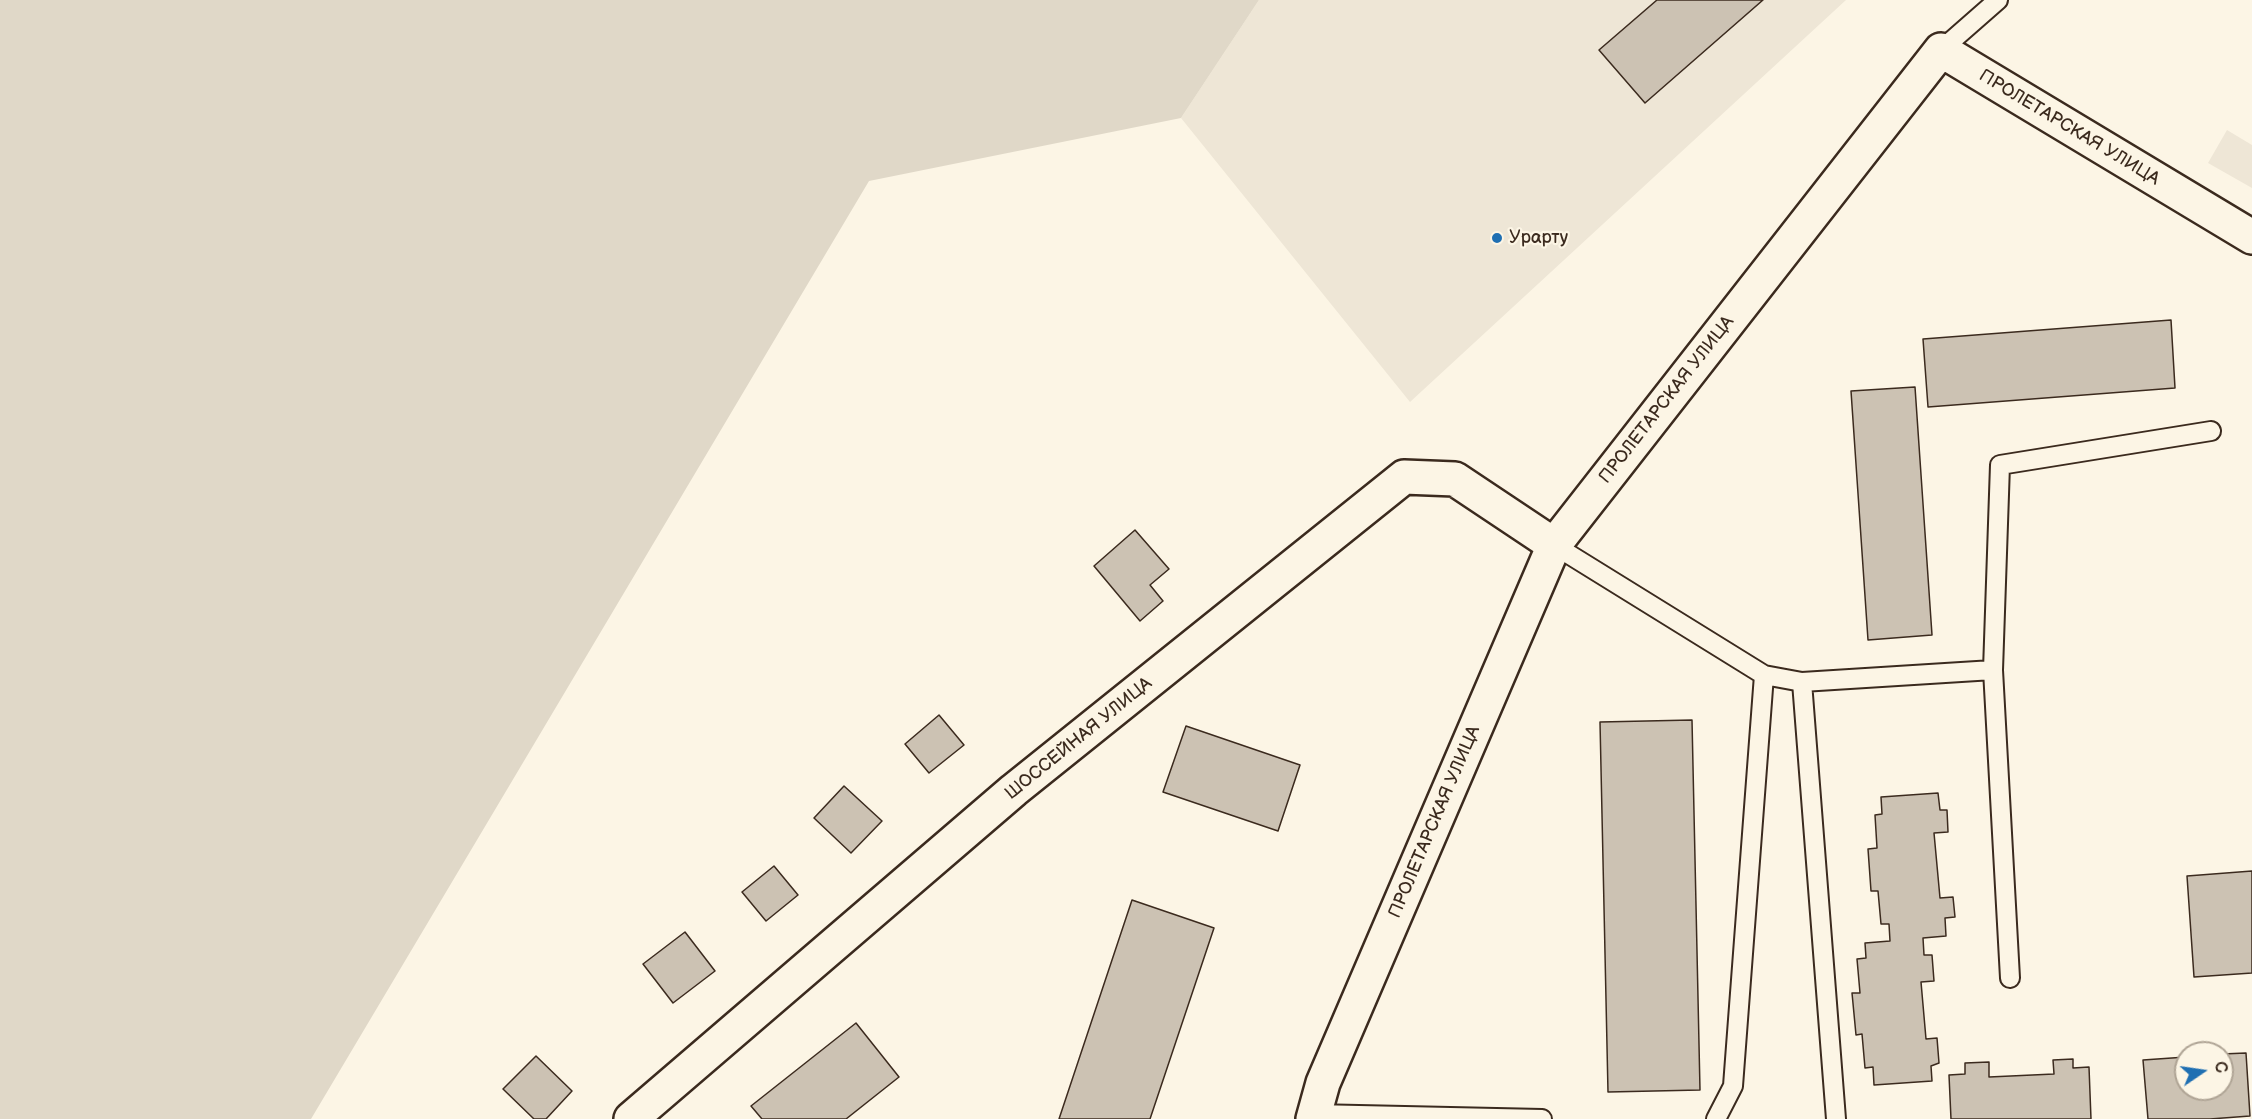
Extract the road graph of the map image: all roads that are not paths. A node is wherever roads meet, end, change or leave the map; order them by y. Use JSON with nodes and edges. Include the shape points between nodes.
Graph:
{"nodes":[{"id":1,"x":1998,"y":0,"type":"edge"},
{"id":2,"x":1941,"y":50,"type":"junction"},
{"id":3,"x":2252,"y":237,"type":"edge"},
{"id":4,"x":2211,"y":431,"type":"dead end"},
{"id":5,"x":1554,"y":546,"type":"junction"},
{"id":6,"x":1993,"y":670,"type":"junction"},
{"id":7,"x":1764,"y":675,"type":"junction"},
{"id":8,"x":1802,"y":682,"type":"junction"},
{"id":9,"x":2010,"y":978,"type":"dead end"},
{"id":10,"x":1313,"y":1117,"type":"edge"},
{"id":11,"x":631,"y":1119,"type":"edge"},
{"id":12,"x":1542,"y":1119,"type":"edge"},
{"id":13,"x":1716,"y":1119,"type":"edge"},
{"id":14,"x":1836,"y":1119,"type":"edge"}],
"edges":[{"from":1,"to":2,"type":"lane"},
{"from":2,"to":3,"type":"street","name":"ПРОЛЕТАРСКАЯ УЛИЦА"},
{"from":2,"to":5,"type":"street","name":"ПРОЛЕТАРСКАЯ УЛИЦА"},
{"from":4,"to":6,"type":"lane","via":[[2000,465]]},
{"from":5,"to":7,"type":"lane"},
{"from":5,"to":10,"type":"street","name":"ПРОЛЕТАРСКАЯ УЛИЦА","via":[[1323,1083]]},
{"from":5,"to":11,"type":"street","name":"ШОССЕЙНАЯ УЛИЦА","via":[[1455,479],[1404,477],[1014,790]]},
{"from":6,"to":8,"type":"lane"},
{"from":6,"to":9,"type":"lane"},
{"from":7,"to":8,"type":"lane"},
{"from":7,"to":13,"type":"lane","via":[[1733,1086]]},
{"from":8,"to":14,"type":"lane"},
{"from":10,"to":12,"type":"lane"}]}
